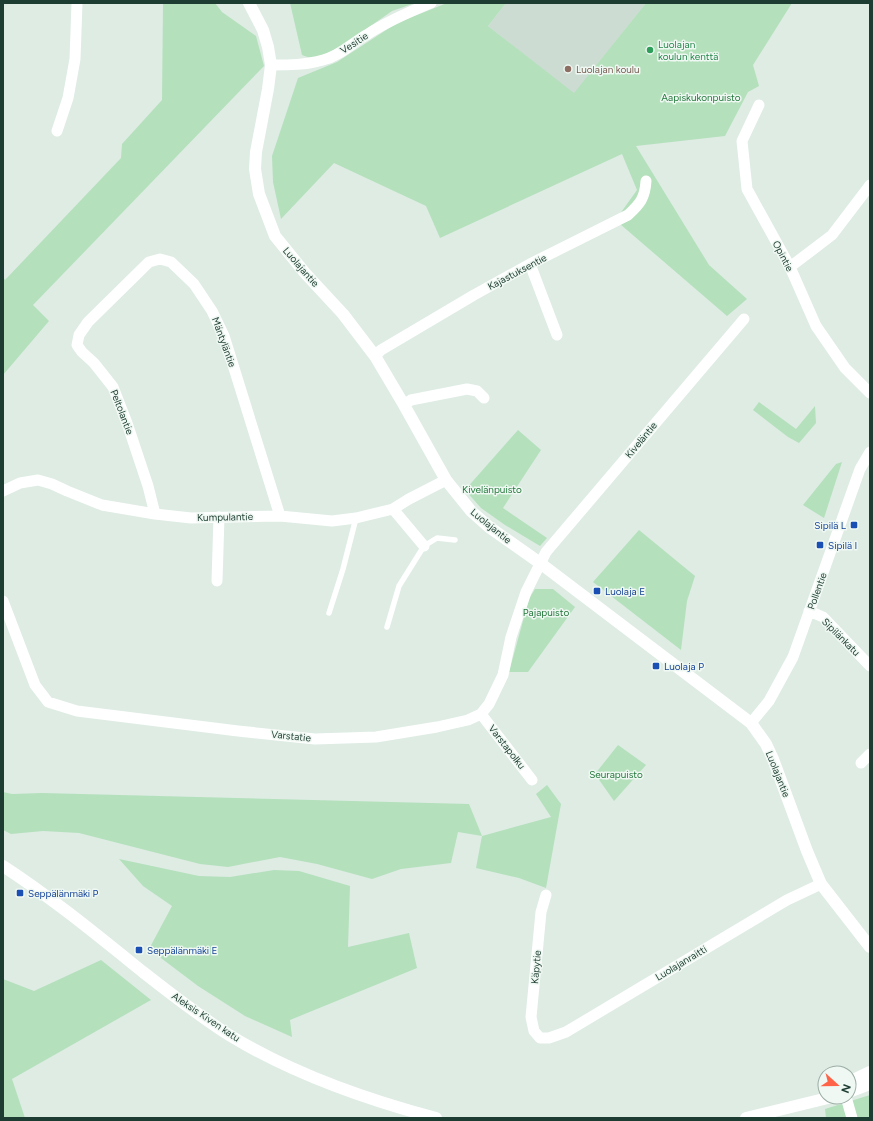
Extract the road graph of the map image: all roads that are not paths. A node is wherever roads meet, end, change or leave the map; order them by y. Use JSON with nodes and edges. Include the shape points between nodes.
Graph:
{"nodes":[{"id":1,"x":77,"y":3,"type":"edge"},
{"id":2,"x":249,"y":3,"type":"edge"},
{"id":3,"x":431,"y":3,"type":"edge"},
{"id":4,"x":271,"y":65,"type":"junction"},
{"id":5,"x":759,"y":105,"type":"dead end"},
{"id":6,"x":57,"y":131,"type":"dead end"},
{"id":7,"x":646,"y":181,"type":"dead end"},
{"id":8,"x":870,"y":185,"type":"edge"},
{"id":9,"x":530,"y":264,"type":"junction"},
{"id":10,"x":790,"y":266,"type":"junction"},
{"id":11,"x":744,"y":319,"type":"dead end"},
{"id":12,"x":88,"y":322,"type":"joint"},
{"id":13,"x":557,"y":335,"type":"dead end"},
{"id":14,"x":375,"y":356,"type":"junction"},
{"id":15,"x":870,"y":393,"type":"edge"},
{"id":16,"x":484,"y":398,"type":"dead end"},
{"id":17,"x":404,"y":405,"type":"junction"},
{"id":18,"x":870,"y":452,"type":"edge"},
{"id":19,"x":446,"y":480,"type":"junction"},
{"id":20,"x":3,"y":491,"type":"edge"},
{"id":21,"x":393,"y":509,"type":"junction"},
{"id":22,"x":154,"y":514,"type":"junction"},
{"id":23,"x":280,"y":516,"type":"junction"},
{"id":24,"x":219,"y":517,"type":"junction"},
{"id":25,"x":356,"y":518,"type":"junction"},
{"id":26,"x":455,"y":540,"type":"dead end"},
{"id":27,"x":424,"y":546,"type":"junction"},
{"id":28,"x":540,"y":563,"type":"junction"},
{"id":29,"x":217,"y":582,"type":"dead end"},
{"id":30,"x":3,"y":601,"type":"edge"},
{"id":31,"x":810,"y":611,"type":"junction"},
{"id":32,"x":329,"y":613,"type":"dead end"},
{"id":33,"x":387,"y":626,"type":"dead end"},
{"id":34,"x":870,"y":666,"type":"edge"},
{"id":35,"x":481,"y":714,"type":"junction"},
{"id":36,"x":751,"y":724,"type":"junction"},
{"id":37,"x":870,"y":754,"type":"edge"},
{"id":38,"x":861,"y":763,"type":"dead end"},
{"id":39,"x":532,"y":780,"type":"dead end"},
{"id":40,"x":3,"y":866,"type":"edge"},
{"id":41,"x":821,"y":884,"type":"junction"},
{"id":42,"x":546,"y":895,"type":"dead end"},
{"id":43,"x":870,"y":947,"type":"edge"},
{"id":44,"x":540,"y":1038,"type":"joint"},
{"id":45,"x":870,"y":1072,"type":"edge"},
{"id":46,"x":857,"y":1078,"type":"edge"},
{"id":47,"x":870,"y":1084,"type":"edge"},
{"id":48,"x":857,"y":1089,"type":"edge"},
{"id":49,"x":817,"y":1095,"type":"edge"},
{"id":50,"x":817,"y":1101,"type":"edge"},
{"id":51,"x":848,"y":1105,"type":"edge"},
{"id":52,"x":776,"y":1112,"type":"junction"},
{"id":53,"x":436,"y":1118,"type":"edge"},
{"id":54,"x":746,"y":1118,"type":"edge"},
{"id":55,"x":852,"y":1118,"type":"edge"}],
"edges":[{"from":1,"to":6,"type":"street","via":[[75,59],[68,98]]},
{"from":2,"to":4,"type":"main road","name":"Luolajantie","via":[[263,30]]},
{"from":3,"to":4,"type":"street","name":"Vesitie","via":[[397,17],[324,60]]},
{"from":4,"to":14,"type":"main road","name":"Luolajantie","via":[[256,152],[259,194],[266,214],[275,236],[343,314]]},
{"from":5,"to":10,"type":"street","name":"Opintie","via":[[742,141],[747,189]]},
{"from":7,"to":9,"type":"street","name":"Kajastuksentie","via":[[645,193],[628,215]]},
{"from":8,"to":10,"type":"street","via":[[832,235]]},
{"from":9,"to":13,"type":"street"},
{"from":9,"to":14,"type":"street","name":"Kajastuksentie","via":[[474,294]]},
{"from":10,"to":15,"type":"street","name":"Opintie","via":[[816,326],[845,368]]},
{"from":11,"to":28,"type":"street","name":"Kiveläntie","via":[[551,546]]},
{"from":12,"to":22,"type":"street","name":"Peltolantie","via":[[79,335],[77,345],[113,387],[148,486]]},
{"from":12,"to":23,"type":"street","name":"Mäntyläntie","via":[[149,262],[160,259],[171,262],[194,284],[212,311],[224,336]]},
{"from":14,"to":17,"type":"main road","name":"Luolajantie"},
{"from":16,"to":17,"type":"street","via":[[477,392],[467,390],[411,400]]},
{"from":17,"to":19,"type":"main road","name":"Luolajantie"},
{"from":18,"to":31,"type":"street","name":"Pollentie","via":[[860,469]]},
{"from":19,"to":21,"type":"street","name":"Kumpulantie"},
{"from":19,"to":28,"type":"main road","name":"Luolajantie","via":[[471,511],[489,527]]},
{"from":20,"to":22,"type":"street","name":"Kumpulantie","via":[[20,483],[38,480],[102,505]]},
{"from":21,"to":25,"type":"street","name":"Kumpulantie"},
{"from":21,"to":27,"type":"street"},
{"from":22,"to":24,"type":"street","name":"Kumpulantie","via":[[192,518]]},
{"from":23,"to":24,"type":"street","name":"Kumpulantie"},
{"from":23,"to":25,"type":"street","name":"Kumpulantie","via":[[332,520]]},
{"from":24,"to":29,"type":"street"},
{"from":25,"to":32,"type":"lane"},
{"from":26,"to":27,"type":"lane","via":[[437,538]]},
{"from":27,"to":33,"type":"lane","via":[[399,586]]},
{"from":28,"to":35,"type":"street","via":[[526,592],[503,675],[489,704]]},
{"from":28,"to":36,"type":"main road","name":"Luolajantie"},
{"from":30,"to":35,"type":"street","name":"Varstatie","via":[[35,685],[48,702],[77,711],[315,739],[376,737],[437,727],[468,720]]},
{"from":31,"to":34,"type":"street","name":"Sipilänkatu","via":[[823,617]]},
{"from":31,"to":36,"type":"street","name":"Pollentie","via":[[793,657],[779,684]]},
{"from":35,"to":39,"type":"street","name":"Varstapolku"},
{"from":36,"to":41,"type":"main road","name":"Luolajantie","via":[[773,758]]},
{"from":37,"to":38,"type":"street"},
{"from":40,"to":53,"type":"main road","name":"Aleksis Kiven katu","via":[[62,908],[187,1006],[229,1034],[269,1057],[332,1086],[390,1106]]},
{"from":41,"to":43,"type":"main road","name":"Luolajantie"},
{"from":41,"to":44,"type":"street","name":"Luolajanraitti","via":[[787,900],[566,1032],[549,1038]]},
{"from":42,"to":44,"type":"street","name":"Käpytie","via":[[541,912],[531,1017],[534,1031]]},
{"from":45,"to":46,"type":"main road"},
{"from":47,"to":48,"type":"main road"},
{"from":49,"to":52,"type":"main road"},
{"from":50,"to":52,"type":"main road"},
{"from":51,"to":55,"type":"street"},
{"from":52,"to":54,"type":"main road"}]}
